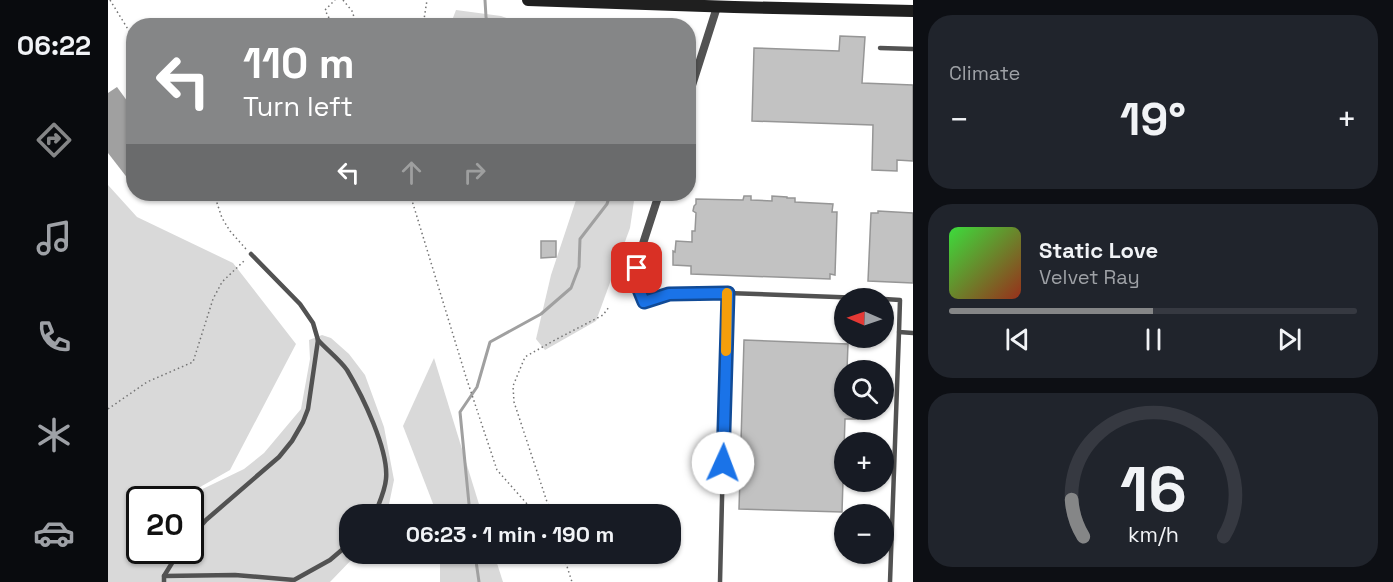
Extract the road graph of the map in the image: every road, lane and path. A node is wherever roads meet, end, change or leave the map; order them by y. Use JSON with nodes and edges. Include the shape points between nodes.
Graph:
{"nodes":[{"id":1,"x":110,"y":0,"type":"edge"},
{"id":2,"x":335,"y":0,"type":"edge"},
{"id":3,"x":343,"y":0,"type":"edge"},
{"id":4,"x":427,"y":0,"type":"edge"},
{"id":5,"x":528,"y":0,"type":"edge"},
{"id":6,"x":762,"y":0,"type":"edge"},
{"id":7,"x":575,"y":1,"type":"edge"},
{"id":8,"x":718,"y":3,"type":"edge"},
{"id":9,"x":774,"y":8,"type":"junction"},
{"id":10,"x":913,"y":11,"type":"edge"},
{"id":11,"x":329,"y":18,"type":"edge"},
{"id":12,"x":354,"y":18,"type":"edge"},
{"id":13,"x":424,"y":18,"type":"edge"},
{"id":14,"x":126,"y":26,"type":"edge"},
{"id":15,"x":880,"y":48,"type":"dead end"},
{"id":16,"x":913,"y":49,"type":"edge"},
{"id":17,"x":696,"y":73,"type":"edge"},
{"id":18,"x":216,"y":201,"type":"edge"},
{"id":19,"x":412,"y":201,"type":"edge"},
{"id":20,"x":656,"y":201,"type":"edge"},
{"id":21,"x":251,"y":254,"type":"junction"},
{"id":22,"x":728,"y":293,"type":"junction"},
{"id":23,"x":669,"y":294,"type":"joint"},
{"id":24,"x":834,"y":297,"type":"edge"},
{"id":25,"x":894,"y":300,"type":"edge"},
{"id":26,"x":609,"y":307,"type":"dead end"},
{"id":27,"x":899,"y":332,"type":"junction"},
{"id":28,"x":913,"y":333,"type":"edge"},
{"id":29,"x":318,"y":340,"type":"junction"},
{"id":30,"x":108,"y":409,"type":"edge"},
{"id":31,"x":380,"y":504,"type":"edge"},
{"id":32,"x":527,"y":504,"type":"edge"},
{"id":33,"x":548,"y":504,"type":"edge"},
{"id":34,"x":204,"y":522,"type":"edge"},
{"id":35,"x":339,"y":552,"type":"edge"},
{"id":36,"x":172,"y":564,"type":"edge"},
{"id":37,"x":566,"y":564,"type":"edge"},
{"id":38,"x":164,"y":579,"type":"edge"},
{"id":39,"x":293,"y":581,"type":"edge"},
{"id":40,"x":572,"y":582,"type":"edge"},
{"id":41,"x":720,"y":582,"type":"edge"},
{"id":42,"x":890,"y":582,"type":"edge"}],
"edges":[{"from":1,"to":14,"type":"path"},
{"from":2,"to":11,"type":"path","via":[[325,10]]},
{"from":3,"to":12,"type":"path"},
{"from":4,"to":13,"type":"path"},
{"from":5,"to":7,"type":"main road"},
{"from":6,"to":9,"type":"main road"},
{"from":7,"to":8,"type":"main road"},
{"from":8,"to":9,"type":"main road"},
{"from":8,"to":17,"type":"street"},
{"from":9,"to":10,"type":"main road"},
{"from":15,"to":16,"type":"lane"},
{"from":18,"to":21,"type":"path","via":[[230,231]]},
{"from":19,"to":32,"type":"path","via":[[497,470]]},
{"from":20,"to":23,"type":"street","via":[[635,280],[644,302]]},
{"from":21,"to":29,"type":"lane","via":[[300,304],[313,323]]},
{"from":21,"to":30,"type":"path","via":[[222,282],[194,362],[147,382]]},
{"from":22,"to":23,"type":"lane"},
{"from":22,"to":24,"type":"lane"},
{"from":22,"to":41,"type":"lane"},
{"from":25,"to":27,"type":"lane","via":[[900,300]]},
{"from":26,"to":33,"type":"path","via":[[603,315],[525,357],[513,386],[514,402]]},
{"from":27,"to":28,"type":"lane"},
{"from":27,"to":42,"type":"lane"},
{"from":29,"to":31,"type":"lane","via":[[345,368],[376,430],[386,463]]},
{"from":29,"to":34,"type":"lane","via":[[308,409],[292,441]]},
{"from":35,"to":39,"type":"lane"},
{"from":36,"to":38,"type":"lane"},
{"from":37,"to":40,"type":"path"},
{"from":38,"to":39,"type":"lane","via":[[235,575]]}]}
